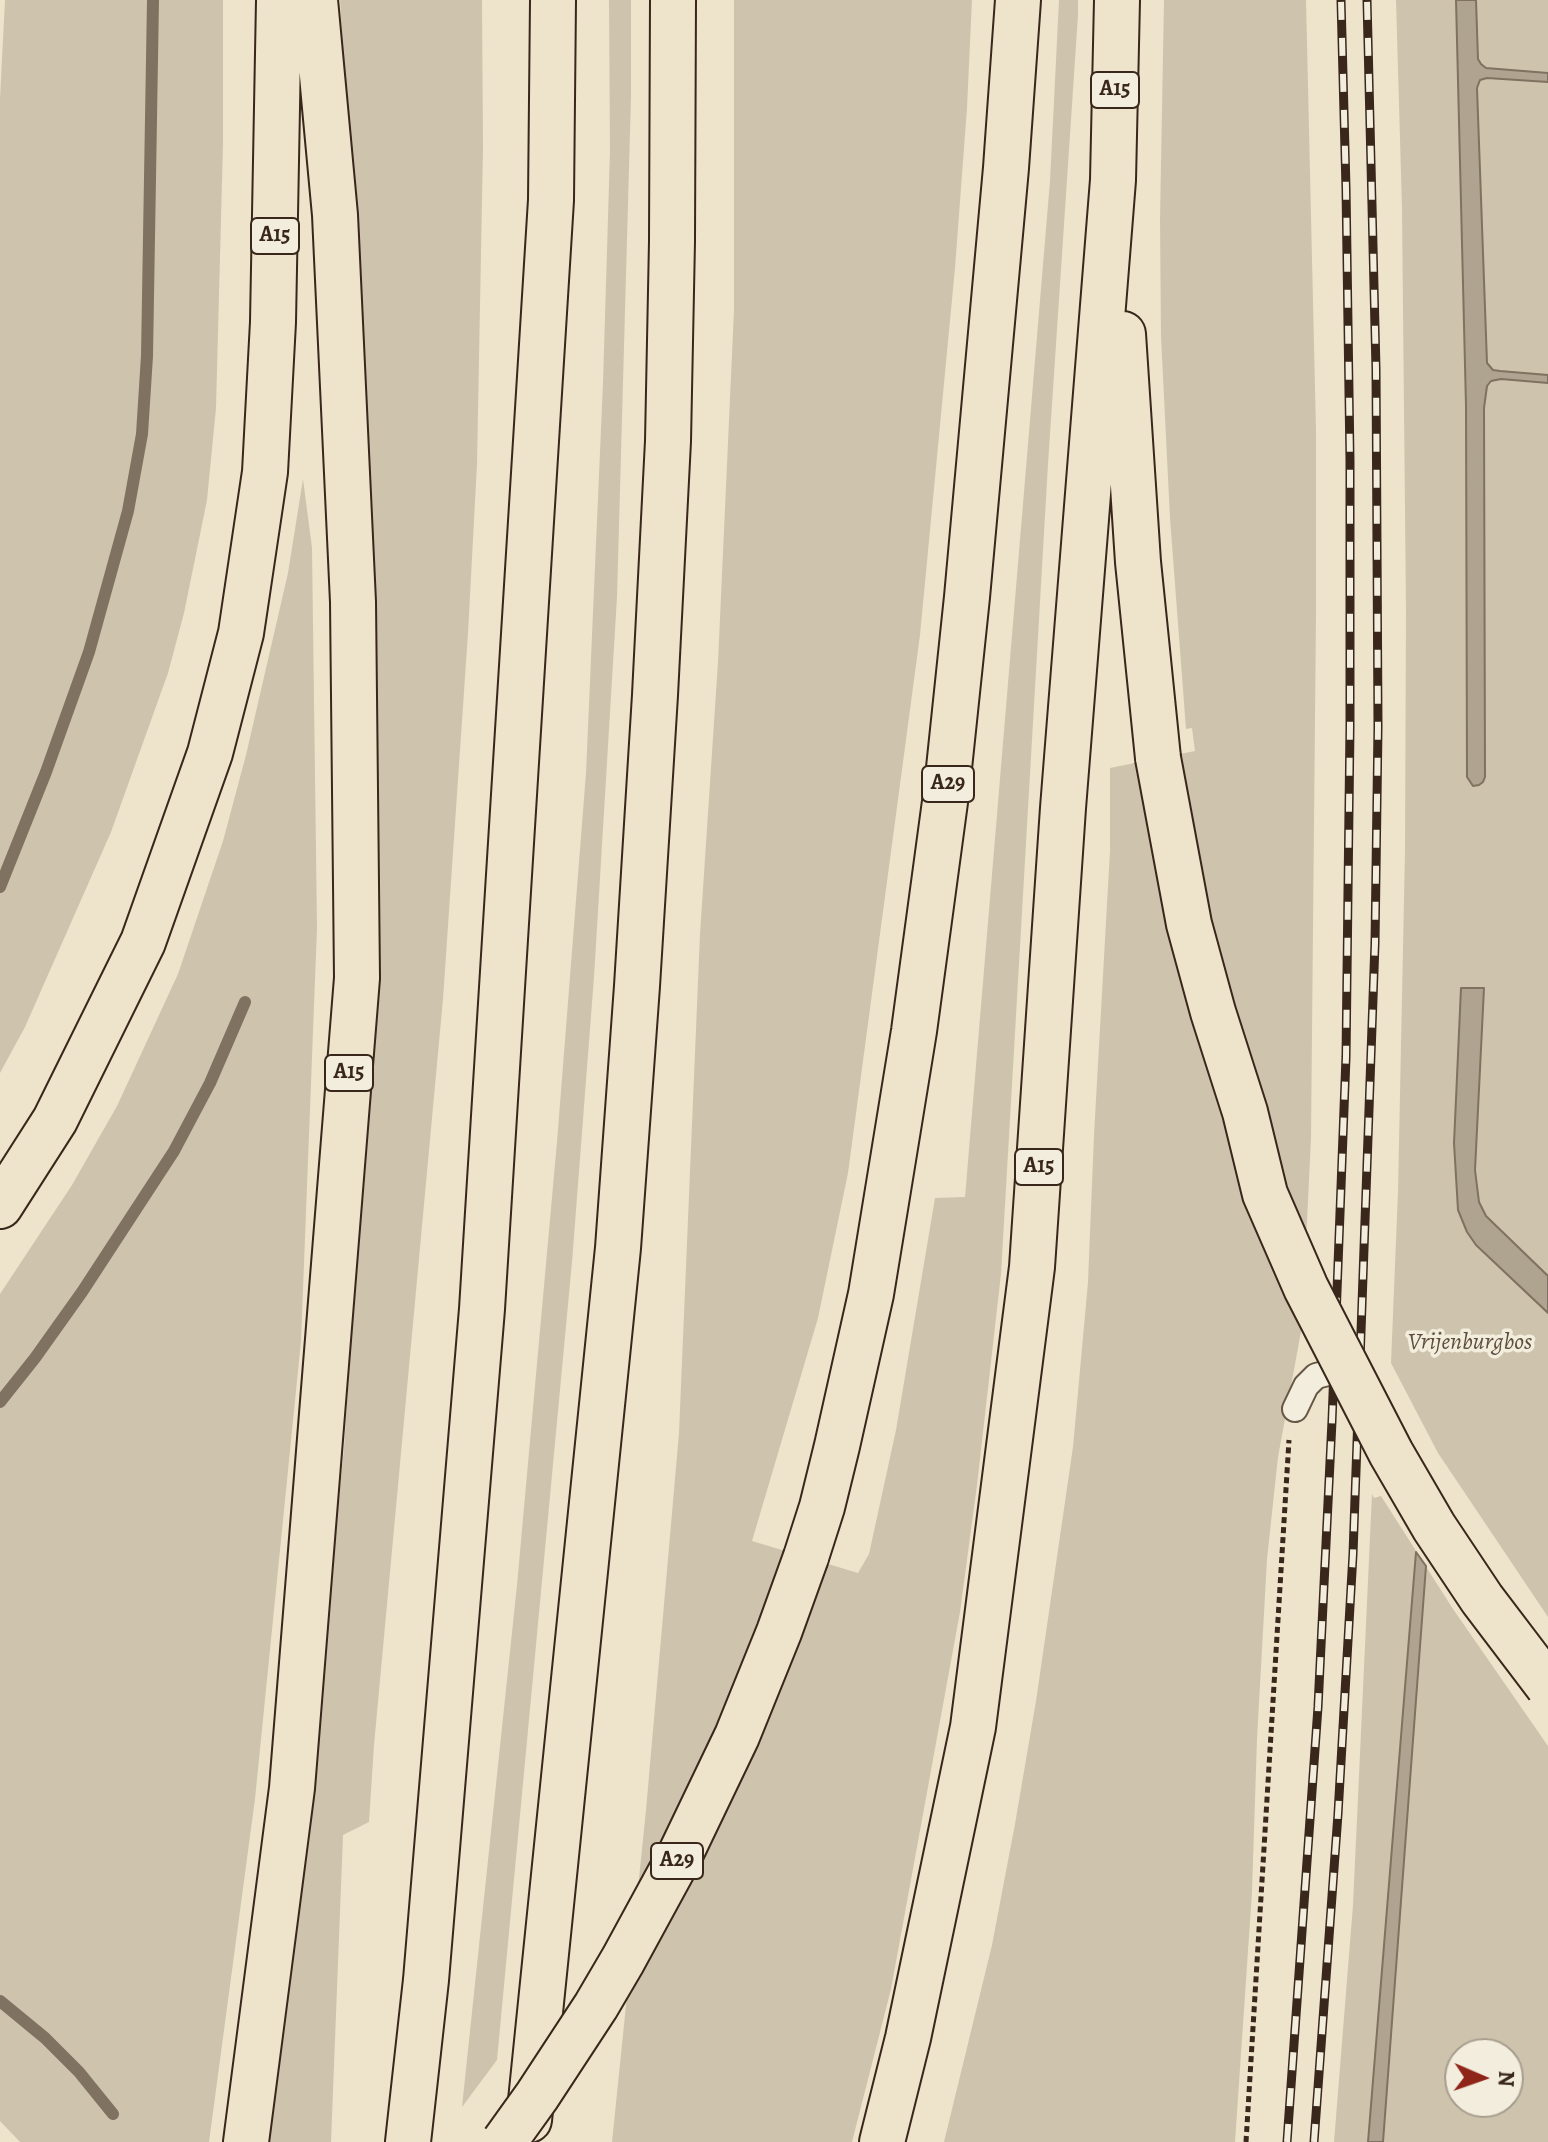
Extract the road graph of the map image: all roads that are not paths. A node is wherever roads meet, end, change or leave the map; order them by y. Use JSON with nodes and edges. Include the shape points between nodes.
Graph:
{"nodes":[{"id":1,"x":279,"y":0,"type":"edge"},
{"id":2,"x":315,"y":0,"type":"edge"},
{"id":3,"x":553,"y":0,"type":"edge"},
{"id":4,"x":673,"y":0,"type":"edge"},
{"id":5,"x":1018,"y":0,"type":"edge"},
{"id":6,"x":1117,"y":0,"type":"edge"},
{"id":7,"x":1113,"y":180,"type":"junction"},
{"id":8,"x":0,"y":1206,"type":"edge"},
{"id":9,"x":1361,"y":1374,"type":"dead end"},
{"id":10,"x":1295,"y":1409,"type":"road end"},
{"id":11,"x":1548,"y":1686,"type":"edge"},
{"id":12,"x":246,"y":2142,"type":"edge"},
{"id":13,"x":408,"y":2142,"type":"edge"},
{"id":14,"x":504,"y":2142,"type":"edge"},
{"id":15,"x":526,"y":2142,"type":"edge"},
{"id":16,"x":882,"y":2142,"type":"edge"}],
"edges":[{"from":1,"to":8,"type":"highway","number":"A15","via":[[265,472],[241,633],[210,753],[143,942],[55,1120]]},
{"from":2,"to":12,"type":"highway","number":"A15","via":[[335,215],[352,587],[357,978],[292,1788]]},
{"from":3,"to":13,"type":"highway","via":[[551,200],[482,1309]]},
{"from":4,"to":15,"type":"highway","via":[[668,441],[637,986],[618,1248]]},
{"from":5,"to":14,"type":"highway","number":"A29","bridge":true,"via":[[945,802],[871,1294],[837,1446],[806,1557],[737,1736],[623,1960]]},
{"from":6,"to":7,"type":"highway","number":"A15"},
{"from":7,"to":11,"type":"highway","bridge":true,"via":[[1138,562],[1158,758],[1189,924],[1265,1194],[1306,1288],[1398,1465],[1482,1599]]},
{"from":7,"to":16,"type":"highway","number":"A15","via":[[1032,1267],[973,1727]]},
{"from":9,"to":10,"type":"lane","via":[[1316,1376]]}]}
